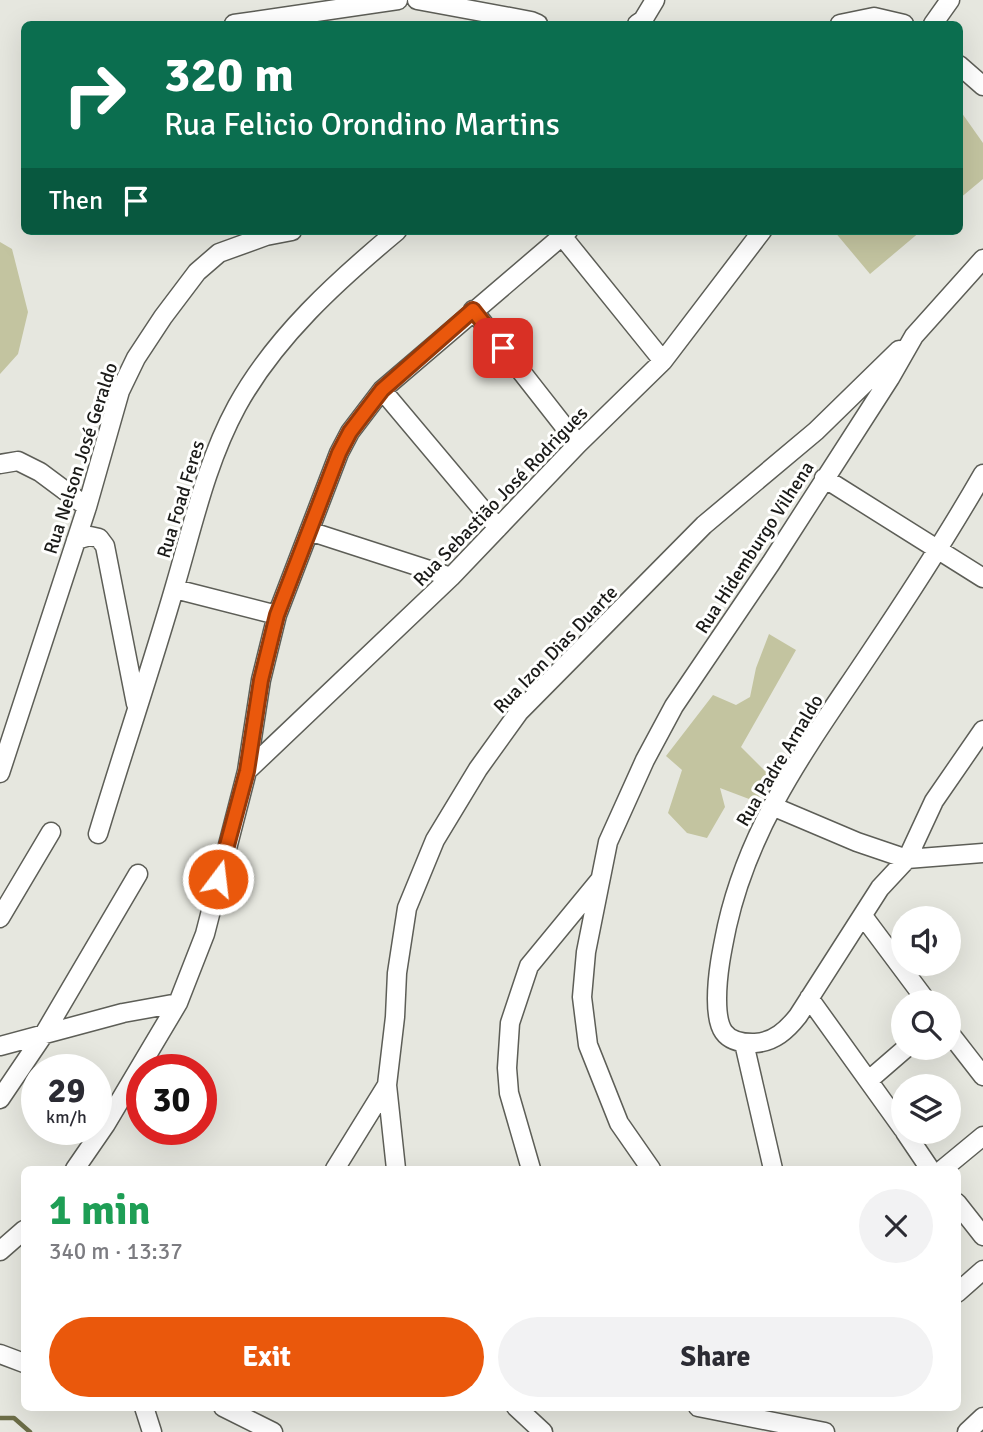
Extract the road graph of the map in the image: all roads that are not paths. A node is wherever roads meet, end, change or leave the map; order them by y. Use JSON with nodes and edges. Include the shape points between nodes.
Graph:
{"nodes":[{"id":1,"x":398,"y":0,"type":"edge"},
{"id":2,"x":417,"y":0,"type":"edge"},
{"id":3,"x":655,"y":0,"type":"edge"},
{"id":4,"x":950,"y":0,"type":"edge"},
{"id":5,"x":254,"y":21,"type":"edge"},
{"id":6,"x":525,"y":21,"type":"edge"},
{"id":7,"x":642,"y":21,"type":"edge"},
{"id":8,"x":855,"y":21,"type":"edge"},
{"id":9,"x":891,"y":21,"type":"edge"},
{"id":10,"x":935,"y":21,"type":"edge"},
{"id":11,"x":963,"y":68,"type":"edge"},
{"id":12,"x":983,"y":86,"type":"edge"},
{"id":13,"x":271,"y":235,"type":"edge"},
{"id":14,"x":386,"y":235,"type":"edge"},
{"id":15,"x":564,"y":235,"type":"edge"},
{"id":16,"x":566,"y":235,"type":"edge"},
{"id":17,"x":759,"y":235,"type":"edge"},
{"id":18,"x":983,"y":259,"type":"edge"},
{"id":19,"x":473,"y":310,"type":"junction"},
{"id":20,"x":914,"y":336,"type":"junction"},
{"id":21,"x":663,"y":361,"type":"junction"},
{"id":22,"x":382,"y":390,"type":"junction"},
{"id":23,"x":578,"y":444,"type":"junction"},
{"id":24,"x":0,"y":464,"type":"edge"},
{"id":25,"x":983,"y":474,"type":"edge"},
{"id":26,"x":824,"y":478,"type":"junction"},
{"id":27,"x":86,"y":507,"type":"junction"},
{"id":28,"x":498,"y":528,"type":"junction"},
{"id":29,"x":309,"y":531,"type":"junction"},
{"id":30,"x":76,"y":540,"type":"junction"},
{"id":31,"x":939,"y":551,"type":"junction"},
{"id":32,"x":451,"y":577,"type":"junction"},
{"id":33,"x":983,"y":578,"type":"edge"},
{"id":34,"x":175,"y":589,"type":"junction"},
{"id":35,"x":277,"y":615,"type":"junction"},
{"id":36,"x":136,"y":707,"type":"junction"},
{"id":37,"x":983,"y":730,"type":"edge"},
{"id":38,"x":247,"y":771,"type":"junction"},
{"id":39,"x":0,"y":773,"type":"edge"},
{"id":40,"x":772,"y":806,"type":"junction"},
{"id":41,"x":51,"y":832,"type":"dead end"},
{"id":42,"x":98,"y":834,"type":"dead end"},
{"id":43,"x":983,"y":853,"type":"edge"},
{"id":44,"x":907,"y":859,"type":"junction"},
{"id":45,"x":138,"y":874,"type":"dead end"},
{"id":46,"x":599,"y":881,"type":"junction"},
{"id":47,"x":863,"y":916,"type":"junction"},
{"id":48,"x":0,"y":918,"type":"edge"},
{"id":49,"x":918,"y":990,"type":"edge"},
{"id":50,"x":809,"y":998,"type":"junction"},
{"id":51,"x":178,"y":1003,"type":"junction"},
{"id":52,"x":44,"y":1034,"type":"junction"},
{"id":53,"x":744,"y":1043,"type":"junction"},
{"id":54,"x":0,"y":1046,"type":"edge"},
{"id":55,"x":961,"y":1048,"type":"edge"},
{"id":56,"x":892,"y":1060,"type":"edge"},
{"id":57,"x":983,"y":1076,"type":"edge"},
{"id":58,"x":869,"y":1080,"type":"junction"},
{"id":59,"x":387,"y":1085,"type":"junction"},
{"id":60,"x":0,"y":1099,"type":"edge"},
{"id":61,"x":891,"y":1112,"type":"edge"},
{"id":62,"x":983,"y":1136,"type":"edge"},
{"id":63,"x":913,"y":1144,"type":"edge"},
{"id":64,"x":77,"y":1166,"type":"edge"},
{"id":65,"x":337,"y":1166,"type":"edge"},
{"id":66,"x":396,"y":1166,"type":"edge"},
{"id":67,"x":530,"y":1166,"type":"edge"},
{"id":68,"x":649,"y":1166,"type":"edge"},
{"id":69,"x":772,"y":1166,"type":"edge"},
{"id":70,"x":928,"y":1166,"type":"edge"},
{"id":71,"x":947,"y":1166,"type":"edge"},
{"id":72,"x":961,"y":1208,"type":"edge"},
{"id":73,"x":21,"y":1233,"type":"edge"},
{"id":74,"x":983,"y":1236,"type":"edge"},
{"id":75,"x":0,"y":1251,"type":"edge"},
{"id":76,"x":983,"y":1270,"type":"edge"},
{"id":77,"x":961,"y":1289,"type":"edge"},
{"id":78,"x":0,"y":1353,"type":"edge"},
{"id":79,"x":21,"y":1362,"type":"edge"},
{"id":80,"x":145,"y":1411,"type":"edge"},
{"id":81,"x":231,"y":1411,"type":"edge"},
{"id":82,"x":520,"y":1411,"type":"edge"},
{"id":83,"x":718,"y":1411,"type":"edge"},
{"id":84,"x":983,"y":1417,"type":"edge"},
{"id":85,"x":152,"y":1432,"type":"edge"},
{"id":86,"x":273,"y":1432,"type":"edge"},
{"id":87,"x":543,"y":1432,"type":"edge"},
{"id":88,"x":825,"y":1432,"type":"edge"},
{"id":89,"x":967,"y":1432,"type":"edge"}],
"edges":[{"from":1,"to":5,"type":"street"},
{"from":2,"to":6,"type":"street"},
{"from":3,"to":7,"type":"street"},
{"from":4,"to":10,"type":"street"},
{"from":8,"to":9,"type":"street","via":[[874,17]]},
{"from":11,"to":12,"type":"street"},
{"from":13,"to":27,"type":"street","name":"Rua Nelson José Geraldo","via":[[219,253],[197,272],[163,317],[120,391]]},
{"from":14,"to":34,"type":"street","name":"Rua Foad Feres","via":[[314,306],[239,404],[206,478]]},
{"from":15,"to":19,"type":"street"},
{"from":16,"to":21,"type":"street"},
{"from":17,"to":21,"type":"street","name":"Rua Sebastião José Rodrigues"},
{"from":18,"to":20,"type":"street","name":"Rua Hidemburgo Vilhena"},
{"from":19,"to":22,"type":"street"},
{"from":19,"to":23,"type":"street"},
{"from":20,"to":26,"type":"street","name":"Rua Hidemburgo Vilhena"},
{"from":20,"to":59,"type":"street","name":"Rua Izon Dias Duarte","via":[[816,431],[704,525],[519,712],[478,769],[435,840],[407,908]]},
{"from":21,"to":23,"type":"street","name":"Rua Sebastião José Rodrigues"},
{"from":22,"to":28,"type":"street"},
{"from":22,"to":29,"type":"street","via":[[339,453]]},
{"from":23,"to":28,"type":"street","name":"Rua Sebastião José Rodrigues"},
{"from":24,"to":27,"type":"street","via":[[18,461]]},
{"from":25,"to":31,"type":"street","name":"Rua Padre Arnaldo"},
{"from":26,"to":31,"type":"street"},
{"from":26,"to":46,"type":"street","name":"Rua Hidemburgo Vilhena","via":[[674,706],[608,842]]},
{"from":27,"to":30,"type":"street","name":"Rua Nelson José Geraldo"},
{"from":28,"to":32,"type":"street","name":"Rua Sebastião José Rodrigues"},
{"from":29,"to":32,"type":"street"},
{"from":29,"to":35,"type":"street"},
{"from":30,"to":36,"type":"street","via":[[90,536],[105,546]]},
{"from":30,"to":39,"type":"street","name":"Rua Nelson José Geraldo"},
{"from":31,"to":33,"type":"street"},
{"from":31,"to":40,"type":"street","name":"Rua Padre Arnaldo"},
{"from":32,"to":38,"type":"street","name":"Rua Sebastião José Rodrigues"},
{"from":34,"to":35,"type":"street"},
{"from":34,"to":36,"type":"street","name":"Rua Foad Feres"},
{"from":35,"to":38,"type":"street"},
{"from":36,"to":42,"type":"street","name":"Rua Foad Feres"},
{"from":37,"to":44,"type":"street","via":[[934,801]]},
{"from":38,"to":51,"type":"street","via":[[205,934]]},
{"from":40,"to":44,"type":"street"},
{"from":40,"to":53,"type":"street","name":"Rua Padre Arnaldo","via":[[736,888],[719,964],[717,1022],[724,1034]]},
{"from":41,"to":48,"type":"street"},
{"from":43,"to":44,"type":"street"},
{"from":44,"to":47,"type":"street","via":[[880,888]]},
{"from":45,"to":52,"type":"street"},
{"from":46,"to":67,"type":"street","via":[[529,966],[510,1023],[509,1093]]},
{"from":46,"to":68,"type":"street","name":"Rua Hidemburgo Vilhena","via":[[582,997],[588,1045],[619,1123]]},
{"from":47,"to":49,"type":"street"},
{"from":47,"to":50,"type":"street"},
{"from":50,"to":53,"type":"street","via":[[787,1029],[767,1041]]},
{"from":50,"to":58,"type":"street"},
{"from":51,"to":52,"type":"street"},
{"from":51,"to":64,"type":"street"},
{"from":52,"to":54,"type":"street"},
{"from":52,"to":60,"type":"street"},
{"from":53,"to":69,"type":"street"},
{"from":55,"to":57,"type":"street"},
{"from":56,"to":58,"type":"street"},
{"from":58,"to":61,"type":"street"},
{"from":59,"to":65,"type":"street"},
{"from":59,"to":66,"type":"street","name":"Rua Izon Dias Duarte"},
{"from":62,"to":71,"type":"street"},
{"from":63,"to":70,"type":"street"},
{"from":72,"to":74,"type":"street"},
{"from":73,"to":75,"type":"street"},
{"from":76,"to":77,"type":"street"},
{"from":78,"to":79,"type":"street"},
{"from":80,"to":85,"type":"street"},
{"from":81,"to":86,"type":"street"},
{"from":82,"to":87,"type":"street"},
{"from":83,"to":88,"type":"street"},
{"from":84,"to":89,"type":"street"}]}
